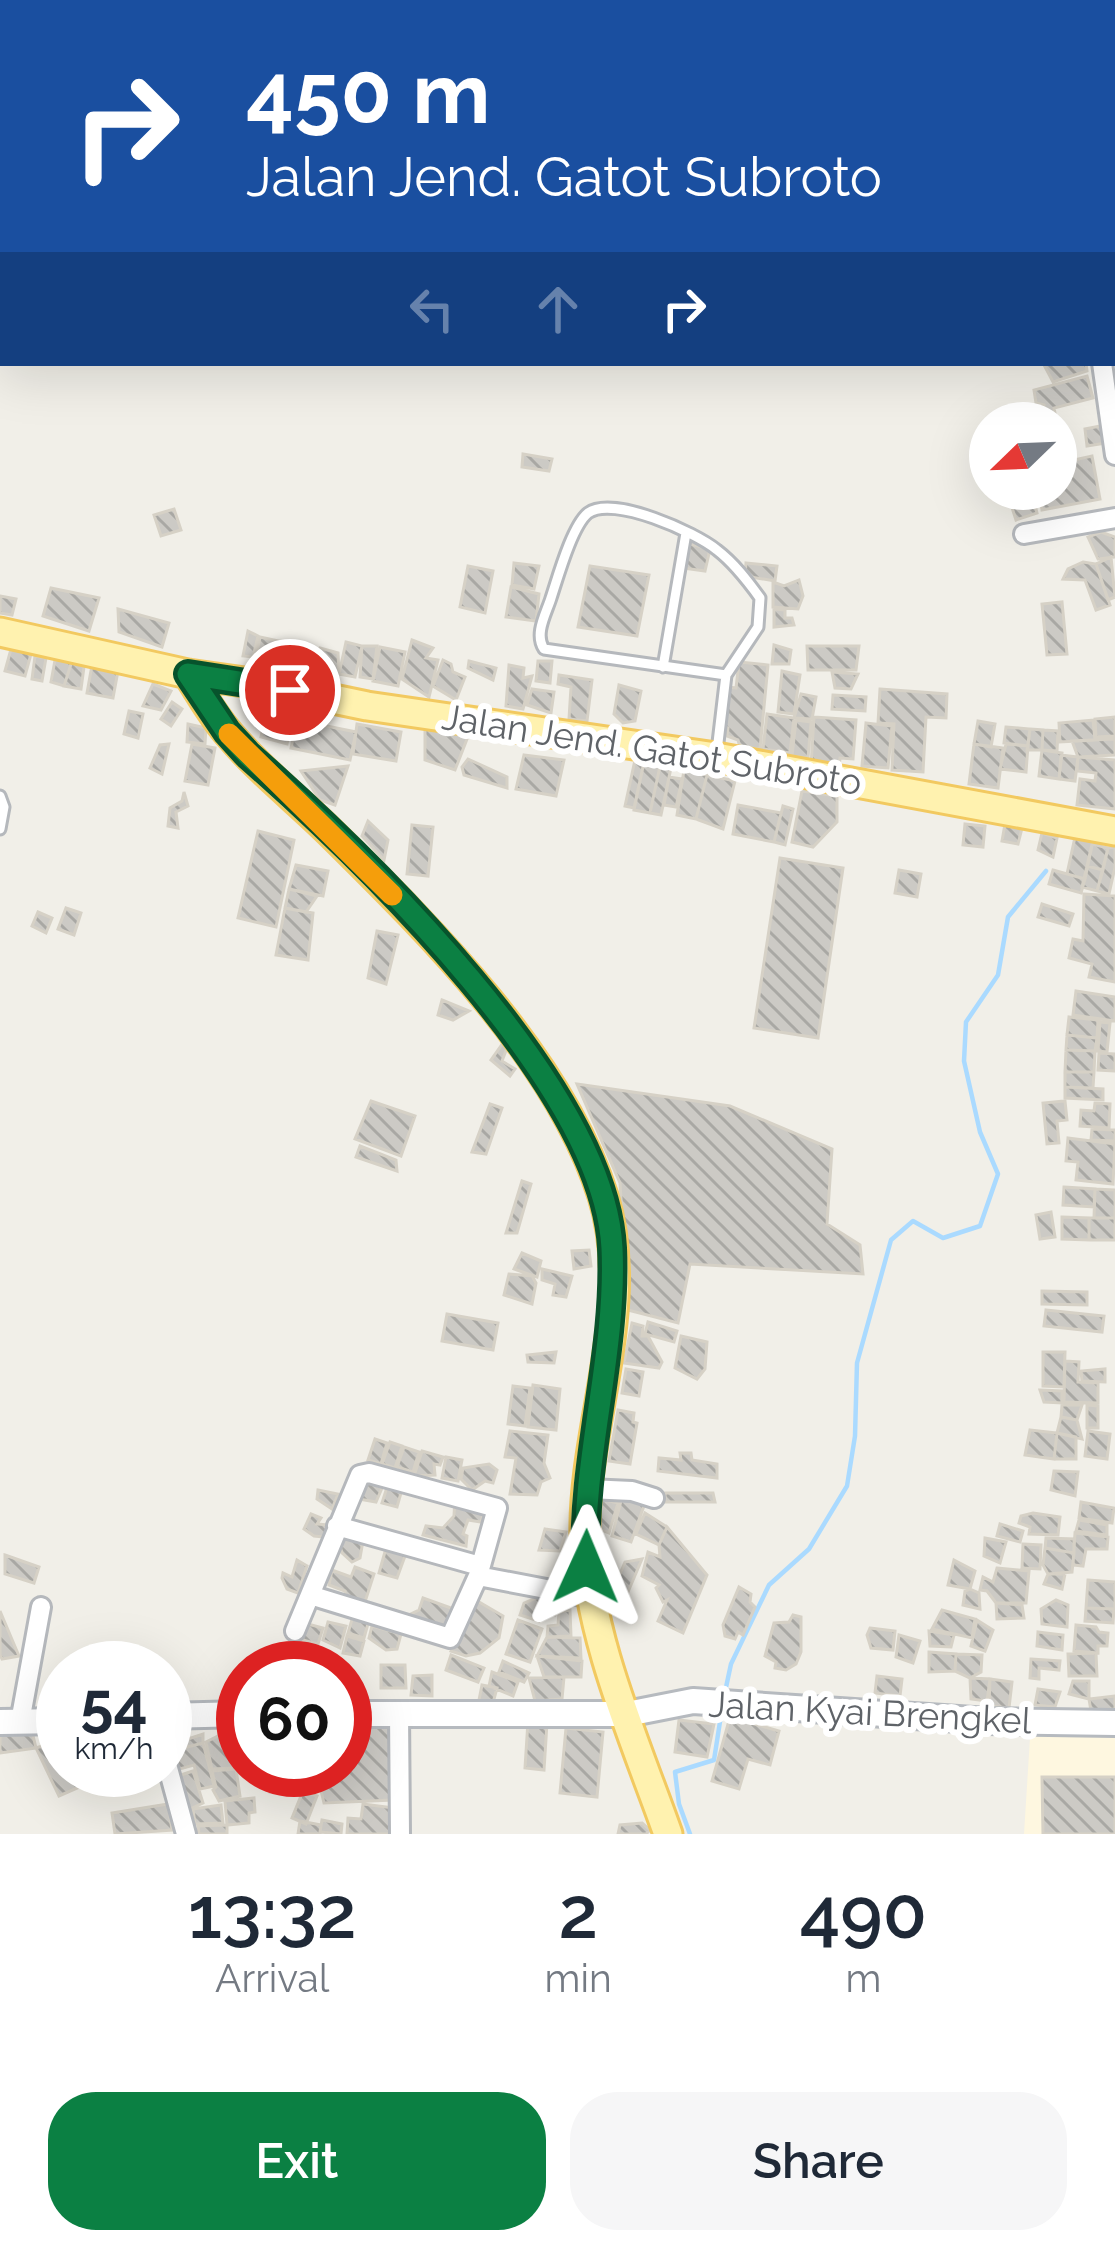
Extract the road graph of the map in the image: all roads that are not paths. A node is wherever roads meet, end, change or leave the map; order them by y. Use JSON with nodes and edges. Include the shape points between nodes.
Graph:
{"nodes":[{"id":1,"x":1102,"y":366,"type":"edge"},
{"id":2,"x":1115,"y":454,"type":"edge"},
{"id":3,"x":1115,"y":518,"type":"edge"},
{"id":4,"x":686,"y":533,"type":"junction"},
{"id":5,"x":1024,"y":534,"type":"dead end"},
{"id":6,"x":0,"y":632,"type":"edge"},
{"id":7,"x":663,"y":667,"type":"junction"},
{"id":8,"x":188,"y":674,"type":"junction"},
{"id":9,"x":726,"y":675,"type":"junction"},
{"id":10,"x":716,"y":757,"type":"junction"},
{"id":11,"x":0,"y":796,"type":"edge"},
{"id":12,"x":0,"y":829,"type":"edge"},
{"id":13,"x":1115,"y":831,"type":"edge"},
{"id":14,"x":588,"y":1490,"type":"junction"},
{"id":15,"x":654,"y":1498,"type":"dead end"},
{"id":16,"x":337,"y":1526,"type":"junction"},
{"id":17,"x":479,"y":1571,"type":"junction"},
{"id":18,"x":310,"y":1595,"type":"junction"},
{"id":19,"x":588,"y":1597,"type":"junction"},
{"id":20,"x":40,"y":1607,"type":"dead end"},
{"id":21,"x":295,"y":1630,"type":"dead end"},
{"id":22,"x":399,"y":1713,"type":"junction"},
{"id":23,"x":372,"y":1714,"type":"edge"},
{"id":24,"x":627,"y":1714,"type":"junction"},
{"id":25,"x":10,"y":1722,"type":"edge"},
{"id":26,"x":1115,"y":1723,"type":"edge"},
{"id":27,"x":176,"y":1797,"type":"edge"},
{"id":28,"x":186,"y":1834,"type":"edge"},
{"id":29,"x":400,"y":1834,"type":"edge"},
{"id":30,"x":668,"y":1834,"type":"edge"}],
"edges":[{"from":1,"to":2,"type":"street"},
{"from":3,"to":5,"type":"street"},
{"from":4,"to":7,"type":"lane"},
{"from":4,"to":7,"type":"lane","via":[[625,508],[589,513],[538,635],[548,652]]},
{"from":4,"to":9,"type":"lane","via":[[732,563],[762,602],[758,627]]},
{"from":6,"to":8,"type":"main road","name":"Jalan Jend. Gatot Subroto"},
{"from":7,"to":9,"type":"lane"},
{"from":8,"to":10,"type":"main road","name":"Jalan Jend. Gatot Subroto"},
{"from":8,"to":14,"type":"main road","via":[[238,743],[493,1007],[592,1169],[610,1231],[612,1301]]},
{"from":9,"to":10,"type":"lane"},
{"from":10,"to":13,"type":"main road","name":"Jalan Jend. Gatot Subroto"},
{"from":11,"to":12,"type":"lane"},
{"from":14,"to":15,"type":"street"},
{"from":14,"to":19,"type":"main road"},
{"from":16,"to":17,"type":"street"},
{"from":16,"to":17,"type":"street","via":[[355,1480],[367,1473],[495,1505]]},
{"from":16,"to":18,"type":"street"},
{"from":17,"to":18,"type":"street","via":[[448,1639]]},
{"from":17,"to":19,"type":"street"},
{"from":18,"to":21,"type":"street"},
{"from":19,"to":24,"type":"main road"},
{"from":20,"to":25,"type":"street"},
{"from":22,"to":23,"type":"main road","name":"Jalan Kyai Brengkel"},
{"from":22,"to":24,"type":"main road","name":"Jalan Kyai Brengkel"},
{"from":22,"to":29,"type":"street"},
{"from":24,"to":26,"type":"main road","name":"Jalan Kyai Brengkel","via":[[674,1702]]},
{"from":24,"to":30,"type":"main road"},
{"from":27,"to":28,"type":"street"}]}
